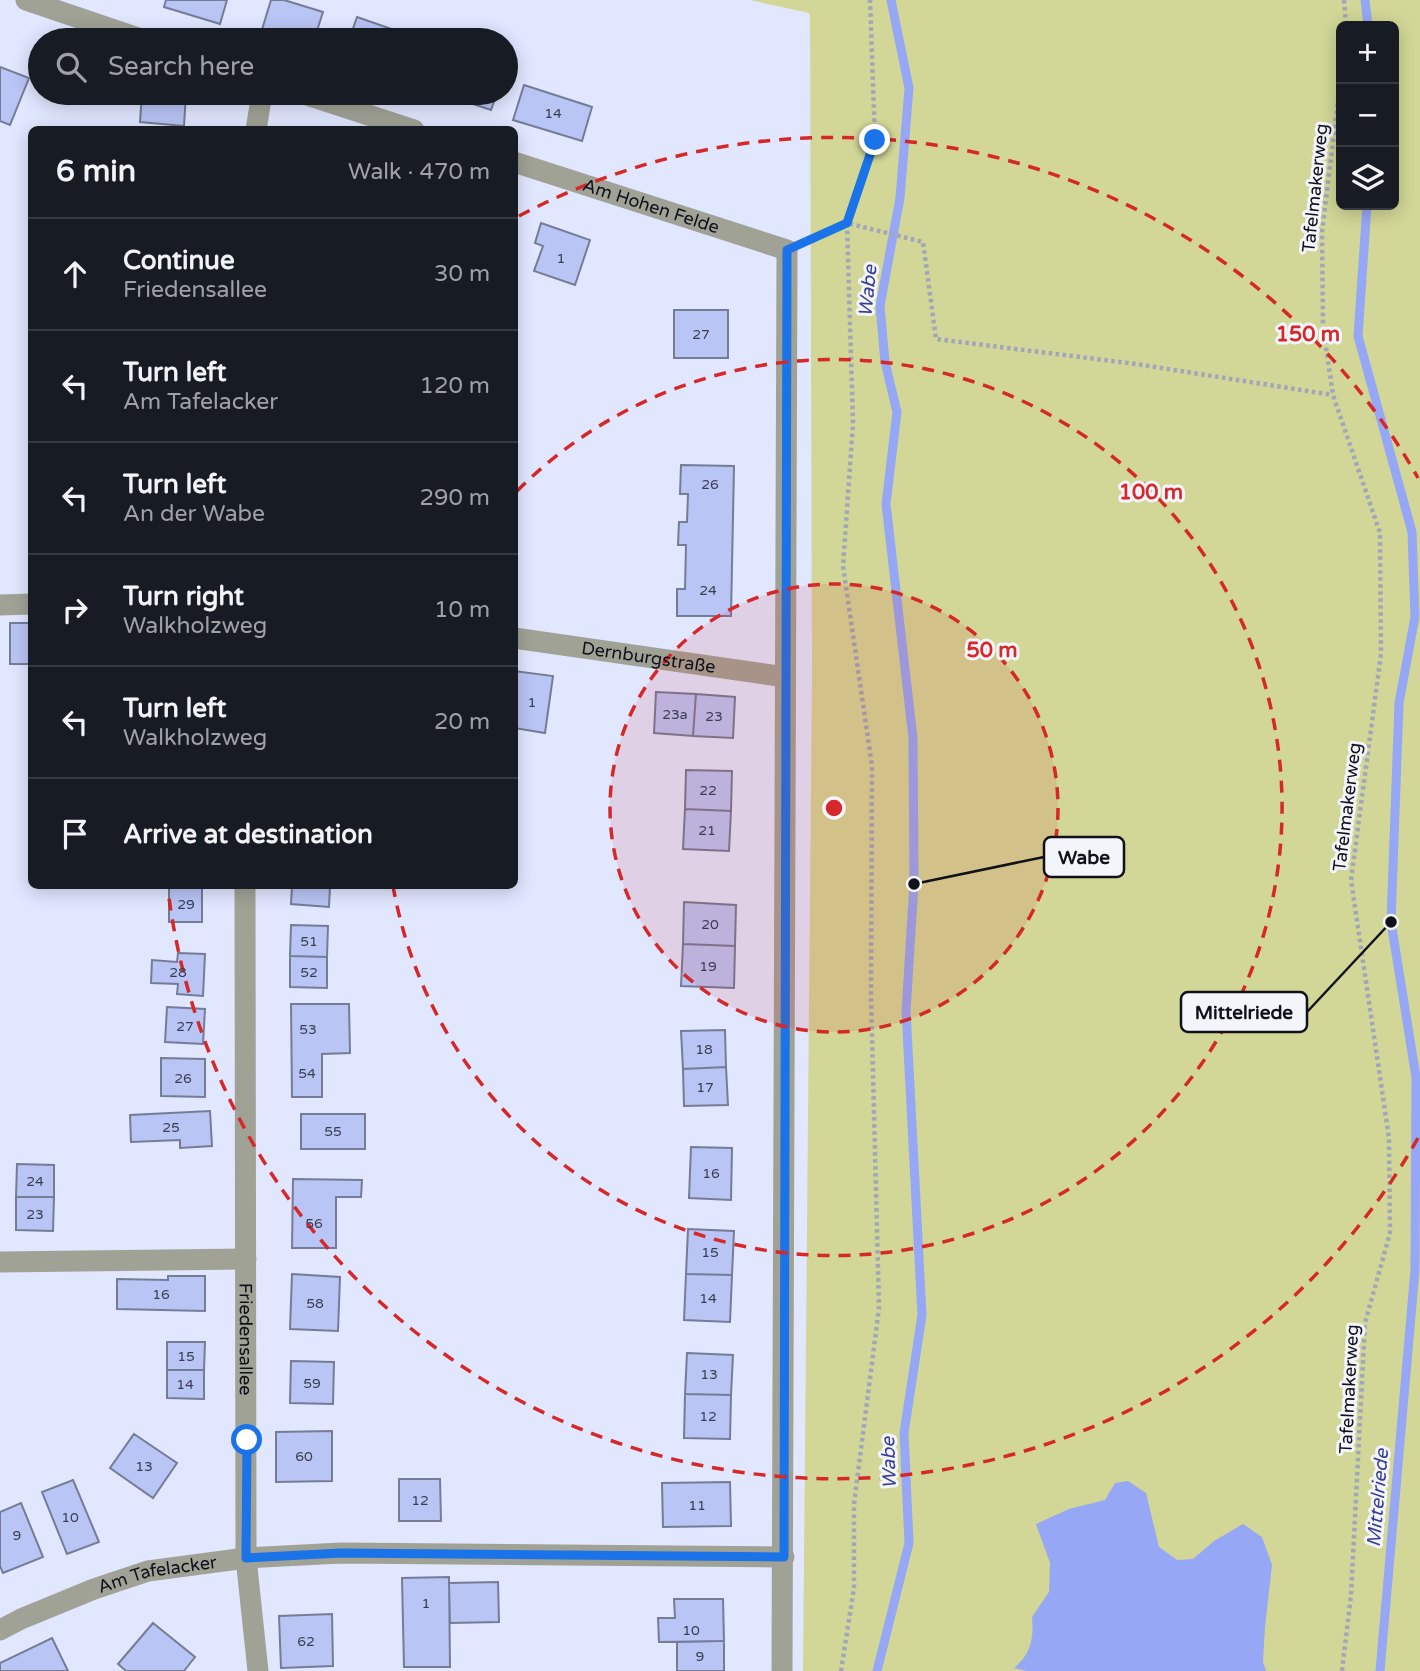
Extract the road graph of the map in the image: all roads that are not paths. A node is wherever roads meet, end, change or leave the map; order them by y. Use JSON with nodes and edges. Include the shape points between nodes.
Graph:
{"nodes":[{"id":1,"x":26,"y":0,"type":"edge"},
{"id":2,"x":109,"y":28,"type":"edge"},
{"id":3,"x":260,"y":105,"type":"edge"},
{"id":4,"x":338,"y":105,"type":"edge"},
{"id":5,"x":257,"y":126,"type":"edge"},
{"id":6,"x":402,"y":126,"type":"edge"},
{"id":7,"x":518,"y":163,"type":"edge"},
{"id":8,"x":28,"y":604,"type":"edge"},
{"id":9,"x":0,"y":605,"type":"edge"},
{"id":10,"x":518,"y":639,"type":"edge"},
{"id":11,"x":785,"y":677,"type":"junction"},
{"id":12,"x":245,"y":889,"type":"edge"},
{"id":13,"x":246,"y":1259,"type":"junction"},
{"id":14,"x":0,"y":1262,"type":"edge"},
{"id":15,"x":784,"y":1557,"type":"junction"},
{"id":16,"x":246,"y":1558,"type":"junction"},
{"id":17,"x":0,"y":1630,"type":"edge"},
{"id":18,"x":258,"y":1671,"type":"edge"},
{"id":19,"x":782,"y":1671,"type":"edge"}],
"edges":[{"from":1,"to":2,"type":"street"},
{"from":3,"to":5,"type":"street"},
{"from":4,"to":6,"type":"street"},
{"from":7,"to":11,"type":"street","name":"Am Hohen Felde","via":[[787,250]]},
{"from":8,"to":9,"type":"street"},
{"from":10,"to":11,"type":"street","name":"Dernburgstraße"},
{"from":11,"to":15,"type":"street"},
{"from":12,"to":13,"type":"street","name":"Friedensallee"},
{"from":13,"to":14,"type":"street","name":"Friedensallee"},
{"from":13,"to":16,"type":"street","name":"Friedensallee"},
{"from":15,"to":16,"type":"street","name":"Am Tafelacker","via":[[341,1553]]},
{"from":15,"to":19,"type":"street"},
{"from":16,"to":17,"type":"street","name":"Am Tafelacker","via":[[148,1571]]},
{"from":16,"to":18,"type":"street","name":"Friedensallee"}]}
